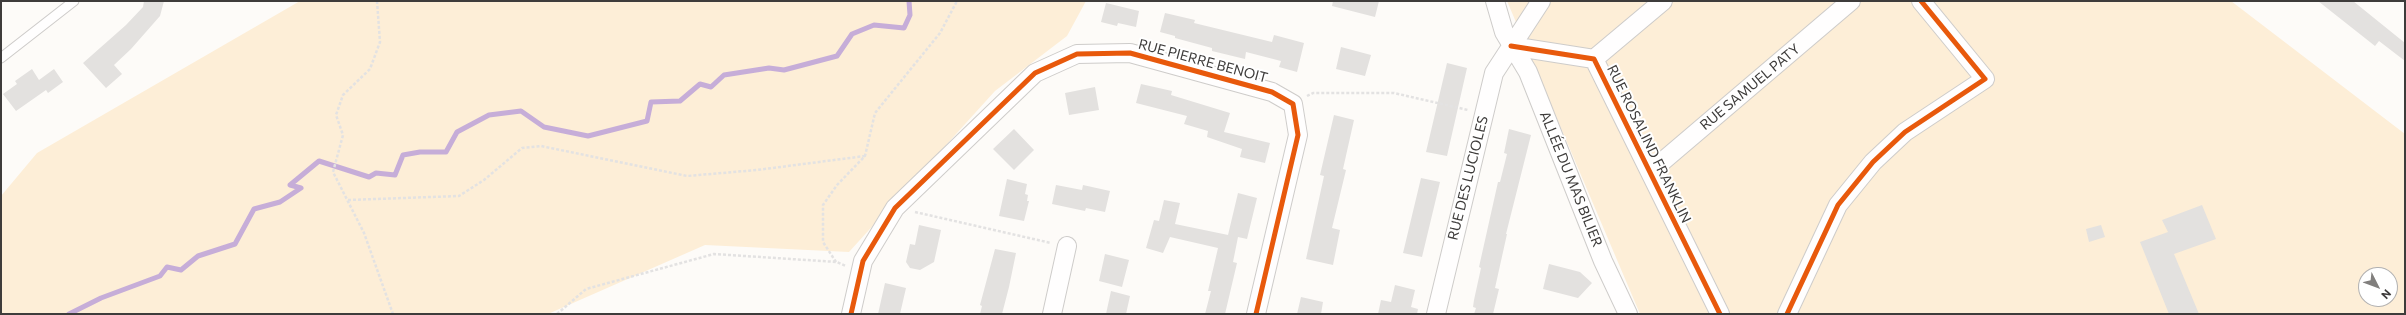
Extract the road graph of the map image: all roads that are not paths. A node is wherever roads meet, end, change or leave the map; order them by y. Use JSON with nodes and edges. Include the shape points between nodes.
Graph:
{"nodes":[{"id":1,"x":74,"y":1,"type":"edge"},
{"id":2,"x":1495,"y":1,"type":"edge"},
{"id":3,"x":1541,"y":1,"type":"edge"},
{"id":4,"x":1663,"y":1,"type":"edge"},
{"id":5,"x":1851,"y":1,"type":"edge"},
{"id":6,"x":1922,"y":1,"type":"edge"},
{"id":7,"x":1511,"y":46,"type":"junction"},
{"id":8,"x":1,"y":58,"type":"edge"},
{"id":9,"x":1594,"y":59,"type":"junction"},
{"id":10,"x":1650,"y":172,"type":"junction"},
{"id":11,"x":1067,"y":246,"type":"road end"},
{"id":12,"x":851,"y":314,"type":"edge"},
{"id":13,"x":1052,"y":314,"type":"edge"},
{"id":14,"x":1256,"y":314,"type":"edge"},
{"id":15,"x":1436,"y":314,"type":"edge"},
{"id":16,"x":1628,"y":314,"type":"edge"},
{"id":17,"x":1720,"y":314,"type":"edge"},
{"id":18,"x":1787,"y":314,"type":"edge"}],
"edges":[{"from":1,"to":8,"type":"lane"},
{"from":2,"to":7,"type":"street","name":"ALLÉE DU MAS BILIER"},
{"from":3,"to":7,"type":"street","name":"RUE DES LUCIOLES"},
{"from":4,"to":9,"type":"street"},
{"from":5,"to":10,"type":"street","name":"RUE SAMUEL PATY"},
{"from":6,"to":18,"type":"street","via":[[1985,79],[1905,132],[1873,162],[1838,205]]},
{"from":7,"to":9,"type":"street","name":"RUE ROSALIND FRANKLIN"},
{"from":7,"to":15,"type":"street","name":"RUE DES LUCIOLES","via":[[1494,73]]},
{"from":7,"to":16,"type":"street","name":"ALLÉE DU MAS BILIER","via":[[1528,72],[1603,261]]},
{"from":9,"to":10,"type":"street","name":"RUE ROSALIND FRANKLIN"},
{"from":10,"to":17,"type":"street","name":"RUE ROSALIND FRANKLIN"},
{"from":11,"to":13,"type":"street"},
{"from":12,"to":14,"type":"street","name":"RUE PIERRE BENOIT","via":[[863,261],[895,208],[1036,73],[1077,54],[1130,53],[1272,92],[1294,104],[1298,135]]}]}
